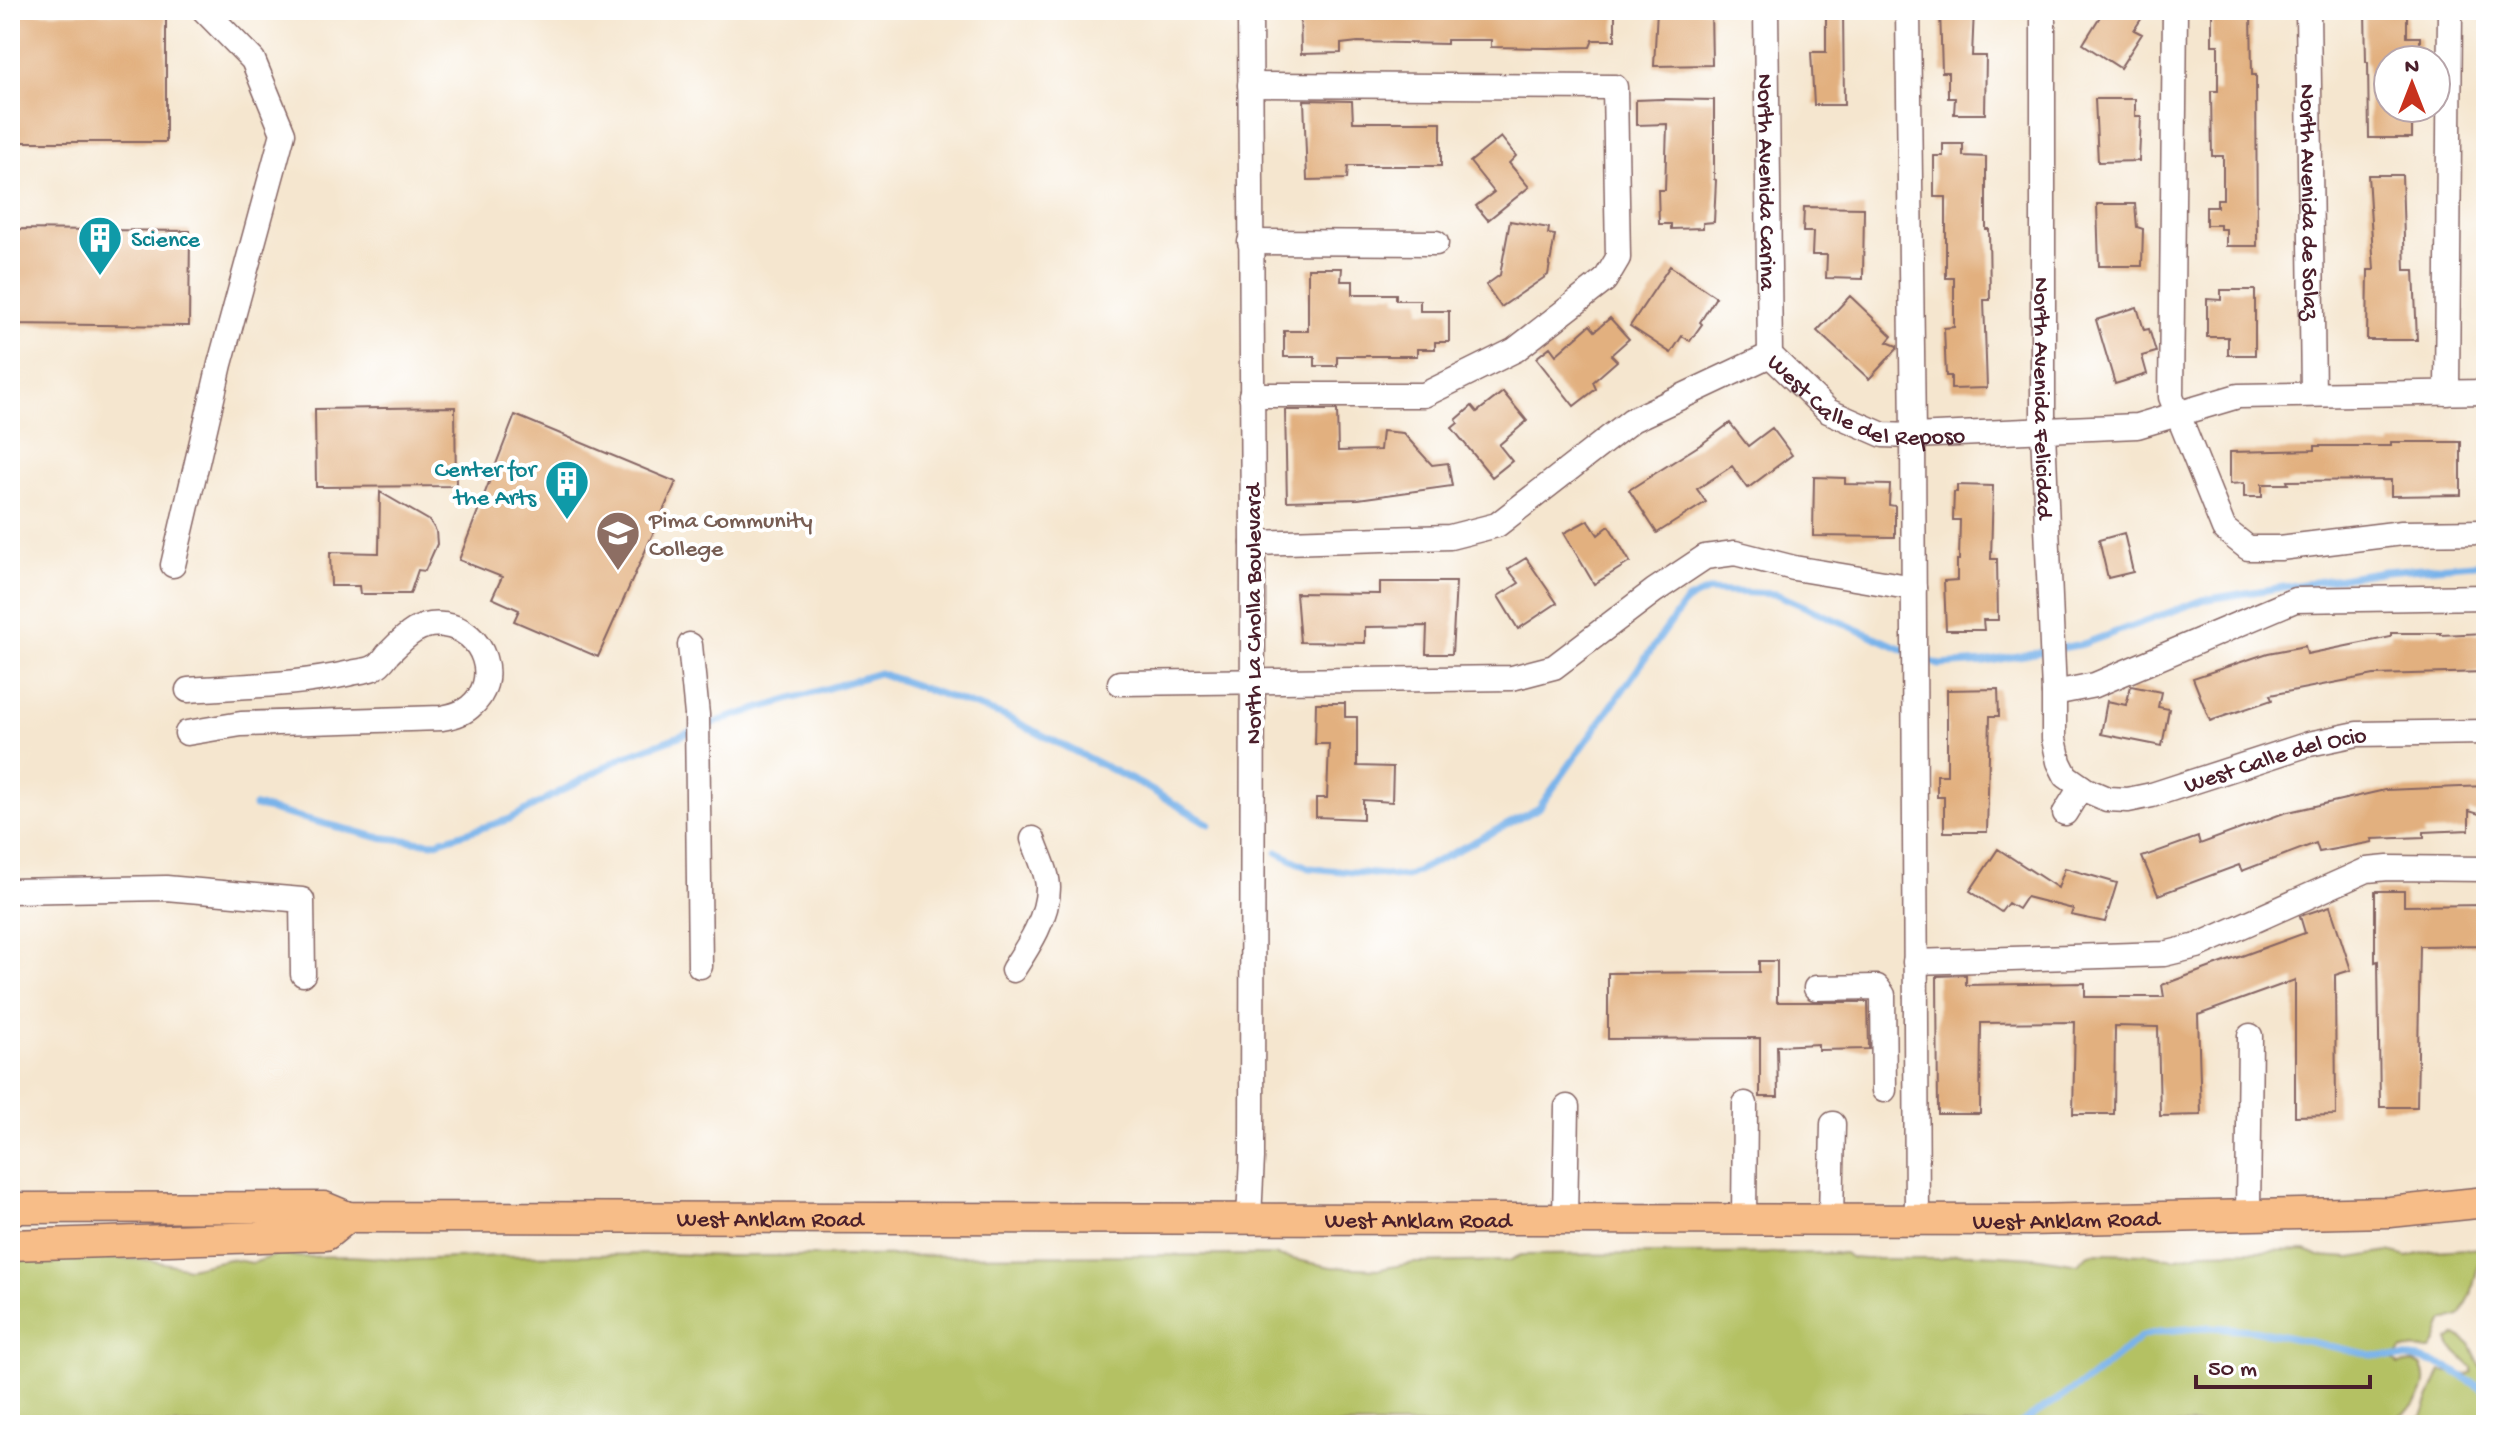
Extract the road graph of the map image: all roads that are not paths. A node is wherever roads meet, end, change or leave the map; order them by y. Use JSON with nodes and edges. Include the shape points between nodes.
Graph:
{"nodes":[{"id":1,"x":204,"y":10,"type":"edge"},
{"id":2,"x":1250,"y":10,"type":"edge"},
{"id":3,"x":1766,"y":10,"type":"edge"},
{"id":4,"x":1908,"y":10,"type":"edge"},
{"id":5,"x":2043,"y":10,"type":"edge"},
{"id":6,"x":2175,"y":10,"type":"edge"},
{"id":7,"x":2308,"y":10,"type":"edge"},
{"id":8,"x":2450,"y":10,"type":"edge"},
{"id":9,"x":1250,"y":85,"type":"junction"},
{"id":10,"x":1250,"y":242,"type":"junction"},
{"id":11,"x":1436,"y":243,"type":"dead end"},
{"id":12,"x":1770,"y":355,"type":"junction"},
{"id":13,"x":2486,"y":392,"type":"edge"},
{"id":14,"x":2447,"y":393,"type":"junction"},
{"id":15,"x":2313,"y":394,"type":"junction"},
{"id":16,"x":1251,"y":395,"type":"junction"},
{"id":17,"x":2178,"y":414,"type":"junction"},
{"id":18,"x":2043,"y":431,"type":"junction"},
{"id":19,"x":1913,"y":436,"type":"junction"},
{"id":20,"x":2486,"y":532,"type":"edge"},
{"id":21,"x":1253,"y":543,"type":"junction"},
{"id":22,"x":173,"y":565,"type":"dead end"},
{"id":23,"x":1914,"y":588,"type":"junction"},
{"id":24,"x":2486,"y":597,"type":"edge"},
{"id":25,"x":690,"y":645,"type":"dead end"},
{"id":26,"x":1252,"y":682,"type":"junction"},
{"id":27,"x":1120,"y":683,"type":"dead end"},
{"id":28,"x":188,"y":690,"type":"dead end"},
{"id":29,"x":2054,"y":693,"type":"junction"},
{"id":30,"x":2486,"y":732,"type":"edge"},
{"id":31,"x":187,"y":733,"type":"dead end"},
{"id":32,"x":2076,"y":784,"type":"junction"},
{"id":33,"x":2065,"y":813,"type":"dead end"},
{"id":34,"x":1033,"y":839,"type":"dead end"},
{"id":35,"x":2486,"y":869,"type":"edge"},
{"id":36,"x":10,"y":891,"type":"edge"},
{"id":37,"x":1915,"y":962,"type":"junction"},
{"id":38,"x":700,"y":966,"type":"dead end"},
{"id":39,"x":1013,"y":970,"type":"dead end"},
{"id":40,"x":303,"y":974,"type":"dead end"},
{"id":41,"x":1816,"y":988,"type":"dead end"},
{"id":42,"x":2250,"y":1036,"type":"dead end"},
{"id":43,"x":1884,"y":1090,"type":"dead end"},
{"id":44,"x":1745,"y":1104,"type":"dead end"},
{"id":45,"x":1567,"y":1107,"type":"dead end"},
{"id":46,"x":1833,"y":1124,"type":"dead end"},
{"id":47,"x":2486,"y":1202,"type":"edge"},
{"id":48,"x":10,"y":1208,"type":"edge"},
{"id":49,"x":2248,"y":1214,"type":"junction"},
{"id":50,"x":348,"y":1217,"type":"junction"},
{"id":51,"x":1249,"y":1218,"type":"junction"},
{"id":52,"x":1565,"y":1219,"type":"junction"},
{"id":53,"x":1744,"y":1219,"type":"junction"},
{"id":54,"x":1831,"y":1219,"type":"junction"},
{"id":55,"x":1917,"y":1220,"type":"junction"},
{"id":56,"x":10,"y":1233,"type":"edge"},
{"id":57,"x":10,"y":1245,"type":"edge"},
{"id":58,"x":46,"y":1245,"type":"junction"}],
"edges":[{"from":1,"to":22,"type":"street","via":[[253,60],[283,133],[220,364]]},
{"from":2,"to":9,"type":"street","name":"North La Cholla Boulevard"},
{"from":3,"to":12,"type":"street","name":"North Avenida Carina"},
{"from":4,"to":19,"type":"street"},
{"from":5,"to":18,"type":"street","name":"North Avenida Felicidad"},
{"from":6,"to":17,"type":"street","via":[[2171,397]]},
{"from":7,"to":15,"type":"street","name":"North Avenida de Solaz"},
{"from":8,"to":14,"type":"street"},
{"from":9,"to":10,"type":"street","name":"North La Cholla Boulevard"},
{"from":9,"to":16,"type":"street","via":[[1615,87],[1618,258],[1605,280],[1515,350],[1424,395]]},
{"from":10,"to":11,"type":"street"},
{"from":10,"to":16,"type":"street","name":"North La Cholla Boulevard"},
{"from":12,"to":19,"type":"street","name":"West Calle del Reposo","via":[[1828,411],[1883,435]]},
{"from":12,"to":21,"type":"street","name":"West Calle del Reposo","via":[[1632,420],[1497,525],[1450,537]]},
{"from":13,"to":14,"type":"street","name":"West Calle del Reposo"},
{"from":14,"to":15,"type":"street","name":"West Calle del Reposo"},
{"from":15,"to":17,"type":"street","name":"West Calle del Reposo","via":[[2238,396]]},
{"from":16,"to":21,"type":"street","name":"North La Cholla Boulevard"},
{"from":17,"to":18,"type":"street","name":"West Calle del Reposo","via":[[2137,426]]},
{"from":17,"to":20,"type":"street","via":[[2224,529],[2248,548],[2402,533]]},
{"from":18,"to":19,"type":"street","name":"West Calle del Reposo"},
{"from":18,"to":29,"type":"street","name":"North Avenida Felicidad"},
{"from":19,"to":23,"type":"street"},
{"from":21,"to":26,"type":"street","name":"North La Cholla Boulevard"},
{"from":23,"to":26,"type":"street","via":[[1735,553],[1705,557],[1554,667],[1512,678]]},
{"from":23,"to":37,"type":"street"},
{"from":24,"to":29,"type":"street","via":[[2295,600],[2095,685]]},
{"from":25,"to":38,"type":"street","via":[[697,715]]},
{"from":26,"to":27,"type":"street"},
{"from":26,"to":51,"type":"street","name":"North La Cholla Boulevard"},
{"from":28,"to":31,"type":"street","via":[[323,679],[375,667],[422,625],[444,625],[473,637],[487,665],[480,695],[456,715],[241,724]]},
{"from":29,"to":32,"type":"street","name":"North Avenida Felicidad","via":[[2059,762]]},
{"from":30,"to":32,"type":"street","name":"West Calle del Ocio","via":[[2357,734],[2128,800],[2107,799]]},
{"from":32,"to":33,"type":"street"},
{"from":34,"to":39,"type":"street","via":[[1049,887],[1044,912]]},
{"from":35,"to":37,"type":"street","via":[[2367,870],[2197,946],[2164,954]]},
{"from":36,"to":40,"type":"street","via":[[166,888],[302,900]]},
{"from":37,"to":55,"type":"street"},
{"from":41,"to":43,"type":"street","via":[[1877,987],[1883,995]]},
{"from":42,"to":49,"type":"street"},
{"from":44,"to":53,"type":"street"},
{"from":45,"to":52,"type":"street"},
{"from":46,"to":54,"type":"street"},
{"from":47,"to":49,"type":"main road","name":"West Anklam Road","via":[[2390,1212]]},
{"from":48,"to":50,"type":"main road","name":"West Anklam Road","via":[[324,1207]]},
{"from":49,"to":55,"type":"main road","name":"West Anklam Road"},
{"from":50,"to":51,"type":"main road","name":"West Anklam Road"},
{"from":50,"to":58,"type":"main road","name":"West Anklam Road","via":[[326,1235]]},
{"from":51,"to":52,"type":"main road","name":"West Anklam Road"},
{"from":52,"to":53,"type":"main road","name":"West Anklam Road"},
{"from":53,"to":54,"type":"main road","name":"West Anklam Road"},
{"from":54,"to":55,"type":"main road","name":"West Anklam Road"},
{"from":56,"to":58,"type":"main road"},
{"from":57,"to":58,"type":"main road","name":"West Anklam Road"}]}
